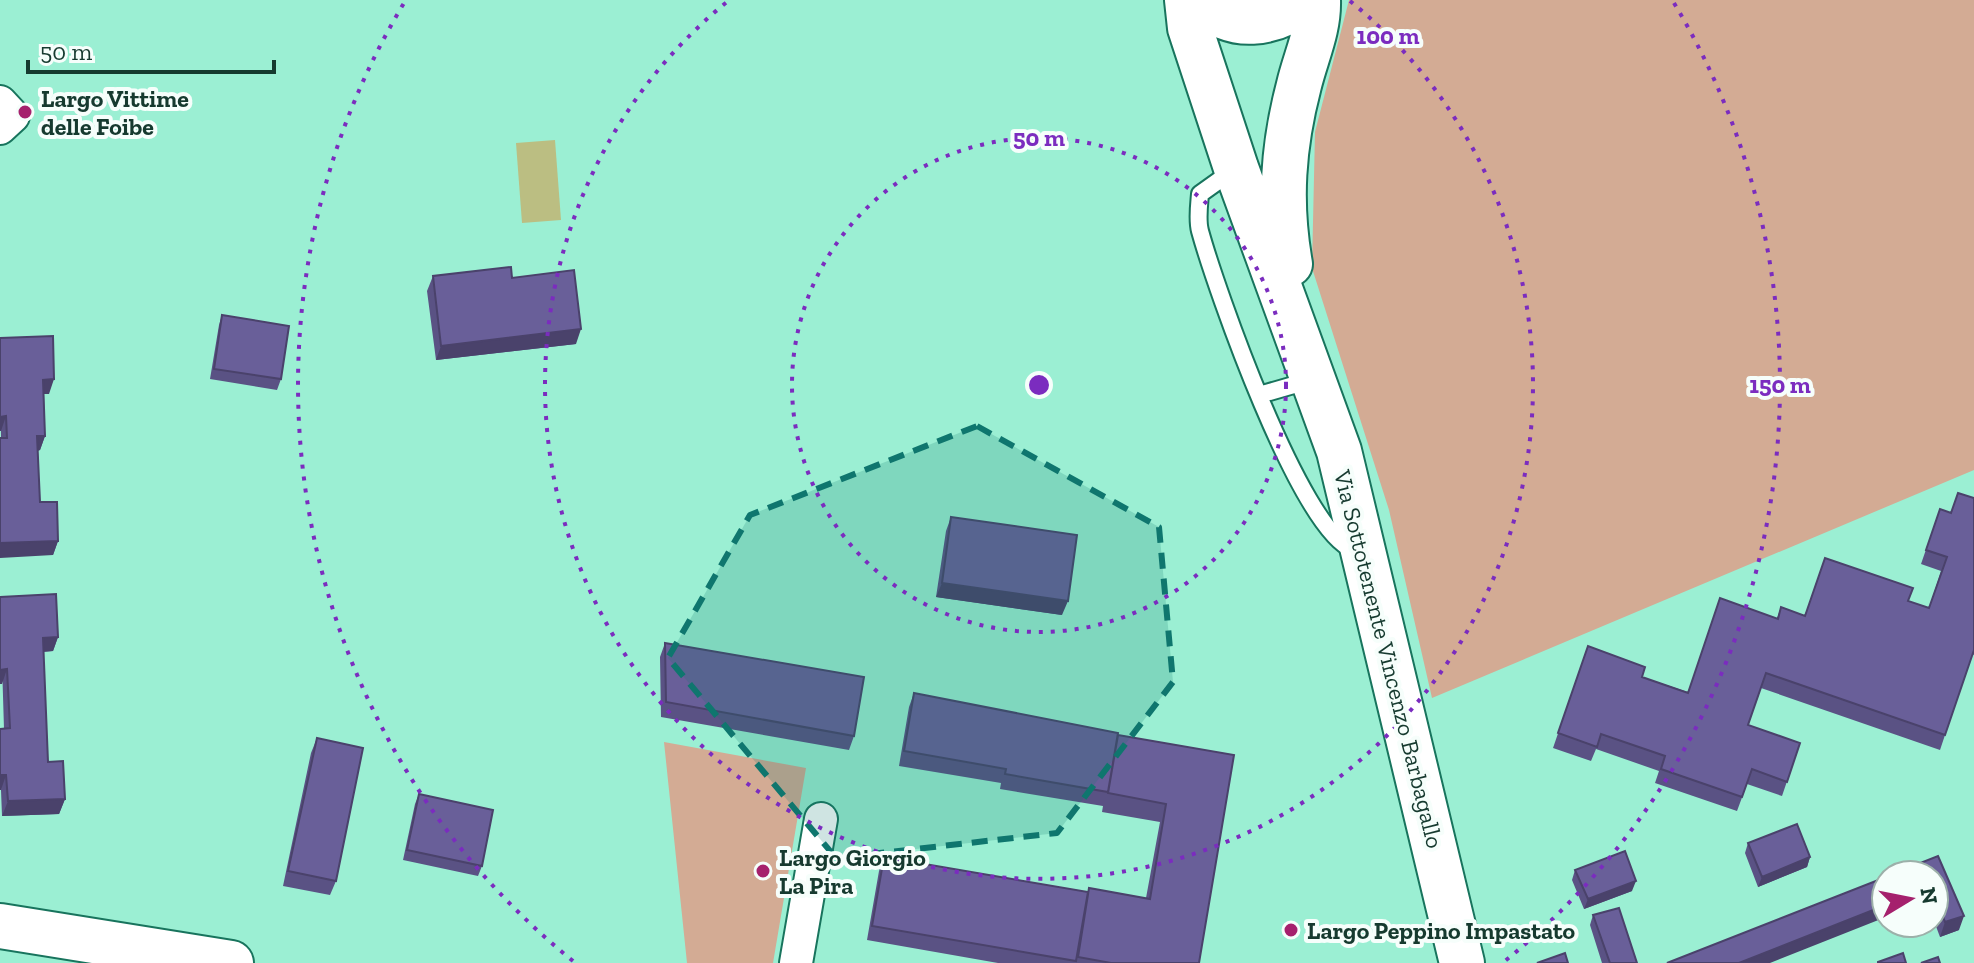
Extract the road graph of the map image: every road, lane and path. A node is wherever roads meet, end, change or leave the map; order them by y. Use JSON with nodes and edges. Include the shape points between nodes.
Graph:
{"nodes":[{"id":1,"x":1187,"y":0,"type":"edge"},
{"id":2,"x":1202,"y":0,"type":"edge"},
{"id":3,"x":1305,"y":0,"type":"edge"},
{"id":4,"x":1318,"y":0,"type":"edge"},
{"id":5,"x":0,"y":102,"type":"edge"},
{"id":6,"x":0,"y":128,"type":"edge"},
{"id":7,"x":1236,"y":168,"type":"junction"},
{"id":8,"x":1310,"y":368,"type":"junction"},
{"id":9,"x":1259,"y":395,"type":"junction"},
{"id":10,"x":1365,"y":553,"type":"junction"},
{"id":11,"x":821,"y":819,"type":"dead end"},
{"id":12,"x":3,"y":925,"type":"edge"},
{"id":13,"x":70,"y":951,"type":"edge"},
{"id":14,"x":231,"y":963,"type":"edge"},
{"id":15,"x":796,"y":963,"type":"edge"},
{"id":16,"x":1462,"y":963,"type":"edge"}],
"edges":[{"from":1,"to":7,"type":"street","via":[[1190,28]]},
{"from":2,"to":3,"type":"street","via":[[1232,20],[1258,23],[1283,16]]},
{"from":4,"to":8,"type":"street","via":[[1319,21],[1283,154],[1284,221]]},
{"from":5,"to":6,"type":"street","via":[[13,116]]},
{"from":7,"to":8,"type":"street"},
{"from":7,"to":9,"type":"lane","via":[[1200,194],[1199,227]]},
{"from":8,"to":9,"type":"lane"},
{"from":8,"to":10,"type":"street","name":"Via Sottotenente Vincenzo Barbagallo","via":[[1339,451]]},
{"from":9,"to":10,"type":"lane","via":[[1289,464],[1329,529],[1345,546]]},
{"from":10,"to":16,"type":"street","name":"Via Sottotenente Vincenzo Barbagallo"},
{"from":11,"to":15,"type":"street"},
{"from":12,"to":13,"type":"street"},
{"from":13,"to":14,"type":"street"}]}
